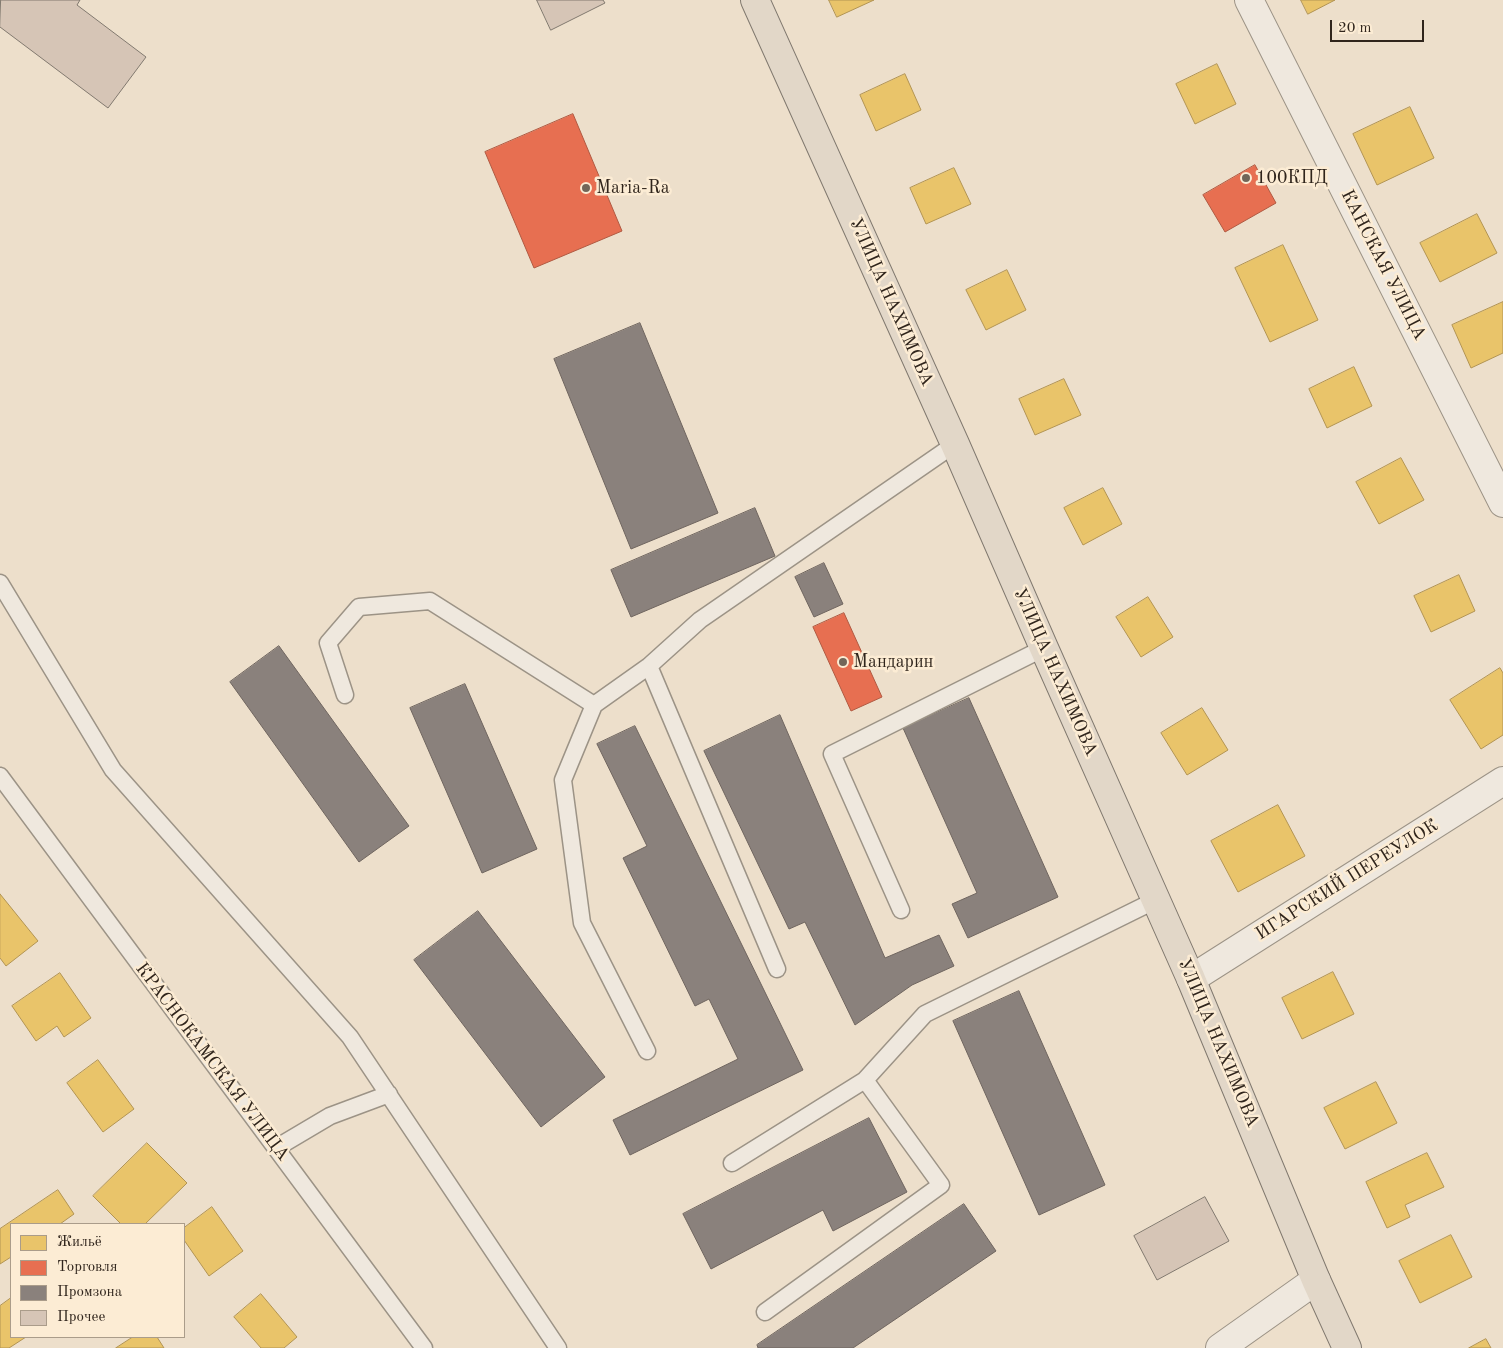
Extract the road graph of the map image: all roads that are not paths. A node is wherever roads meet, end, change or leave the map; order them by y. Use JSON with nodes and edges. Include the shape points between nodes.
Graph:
{"nodes":[{"id":1,"x":755,"y":0,"type":"edge"},
{"id":2,"x":1250,"y":0,"type":"edge"},
{"id":3,"x":955,"y":444,"type":"junction"},
{"id":4,"x":1503,"y":503,"type":"edge"},
{"id":5,"x":0,"y":583,"type":"edge"},
{"id":6,"x":1044,"y":648,"type":"junction"},
{"id":7,"x":649,"y":666,"type":"junction"},
{"id":8,"x":345,"y":695,"type":"dead end"},
{"id":9,"x":594,"y":705,"type":"junction"},
{"id":10,"x":0,"y":776,"type":"edge"},
{"id":11,"x":1503,"y":781,"type":"edge"},
{"id":12,"x":1156,"y":900,"type":"junction"},
{"id":13,"x":901,"y":910,"type":"dead end"},
{"id":14,"x":777,"y":968,"type":"dead end"},
{"id":15,"x":1191,"y":979,"type":"junction"},
{"id":16,"x":647,"y":1051,"type":"dead end"},
{"id":17,"x":865,"y":1080,"type":"junction"},
{"id":18,"x":389,"y":1094,"type":"junction"},
{"id":19,"x":276,"y":1148,"type":"junction"},
{"id":20,"x":732,"y":1163,"type":"dead end"},
{"id":21,"x":1316,"y":1280,"type":"junction"},
{"id":22,"x":765,"y":1312,"type":"dead end"},
{"id":23,"x":424,"y":1348,"type":"edge"},
{"id":24,"x":558,"y":1348,"type":"edge"},
{"id":25,"x":1220,"y":1348,"type":"edge"},
{"id":26,"x":1347,"y":1348,"type":"edge"}],
"edges":[{"from":1,"to":3,"type":"main road","name":"УЛИЦА НАХИМОВА"},
{"from":2,"to":4,"type":"street","name":"КАНСКАЯ УЛИЦА"},
{"from":3,"to":6,"type":"main road","name":"УЛИЦА НАХИМОВА"},
{"from":3,"to":7,"type":"lane","via":[[700,620]]},
{"from":5,"to":18,"type":"lane","via":[[113,770],[350,1037]]},
{"from":6,"to":12,"type":"main road","name":"УЛИЦА НАХИМОВА"},
{"from":6,"to":13,"type":"lane","via":[[832,754]]},
{"from":7,"to":9,"type":"lane"},
{"from":7,"to":14,"type":"lane"},
{"from":8,"to":9,"type":"lane","via":[[328,642],[359,607],[430,601]]},
{"from":9,"to":16,"type":"lane","via":[[563,780],[582,924]]},
{"from":10,"to":19,"type":"lane","name":"КРАСНОКАМСКАЯ УЛИЦА"},
{"from":11,"to":15,"type":"street","name":"ИГАРСКИЙ ПЕРЕУЛОК"},
{"from":12,"to":15,"type":"main road","name":"УЛИЦА НАХИМОВА"},
{"from":12,"to":17,"type":"lane","via":[[925,1014]]},
{"from":15,"to":21,"type":"main road","name":"УЛИЦА НАХИМОВА"},
{"from":17,"to":20,"type":"lane"},
{"from":17,"to":22,"type":"lane","via":[[941,1185]]},
{"from":18,"to":19,"type":"lane","via":[[330,1116]]},
{"from":18,"to":24,"type":"lane"},
{"from":19,"to":23,"type":"lane","name":"КРАСНОКАМСКАЯ УЛИЦА"},
{"from":21,"to":25,"type":"street"},
{"from":21,"to":26,"type":"main road","name":"УЛИЦА НАХИМОВА"}]}
